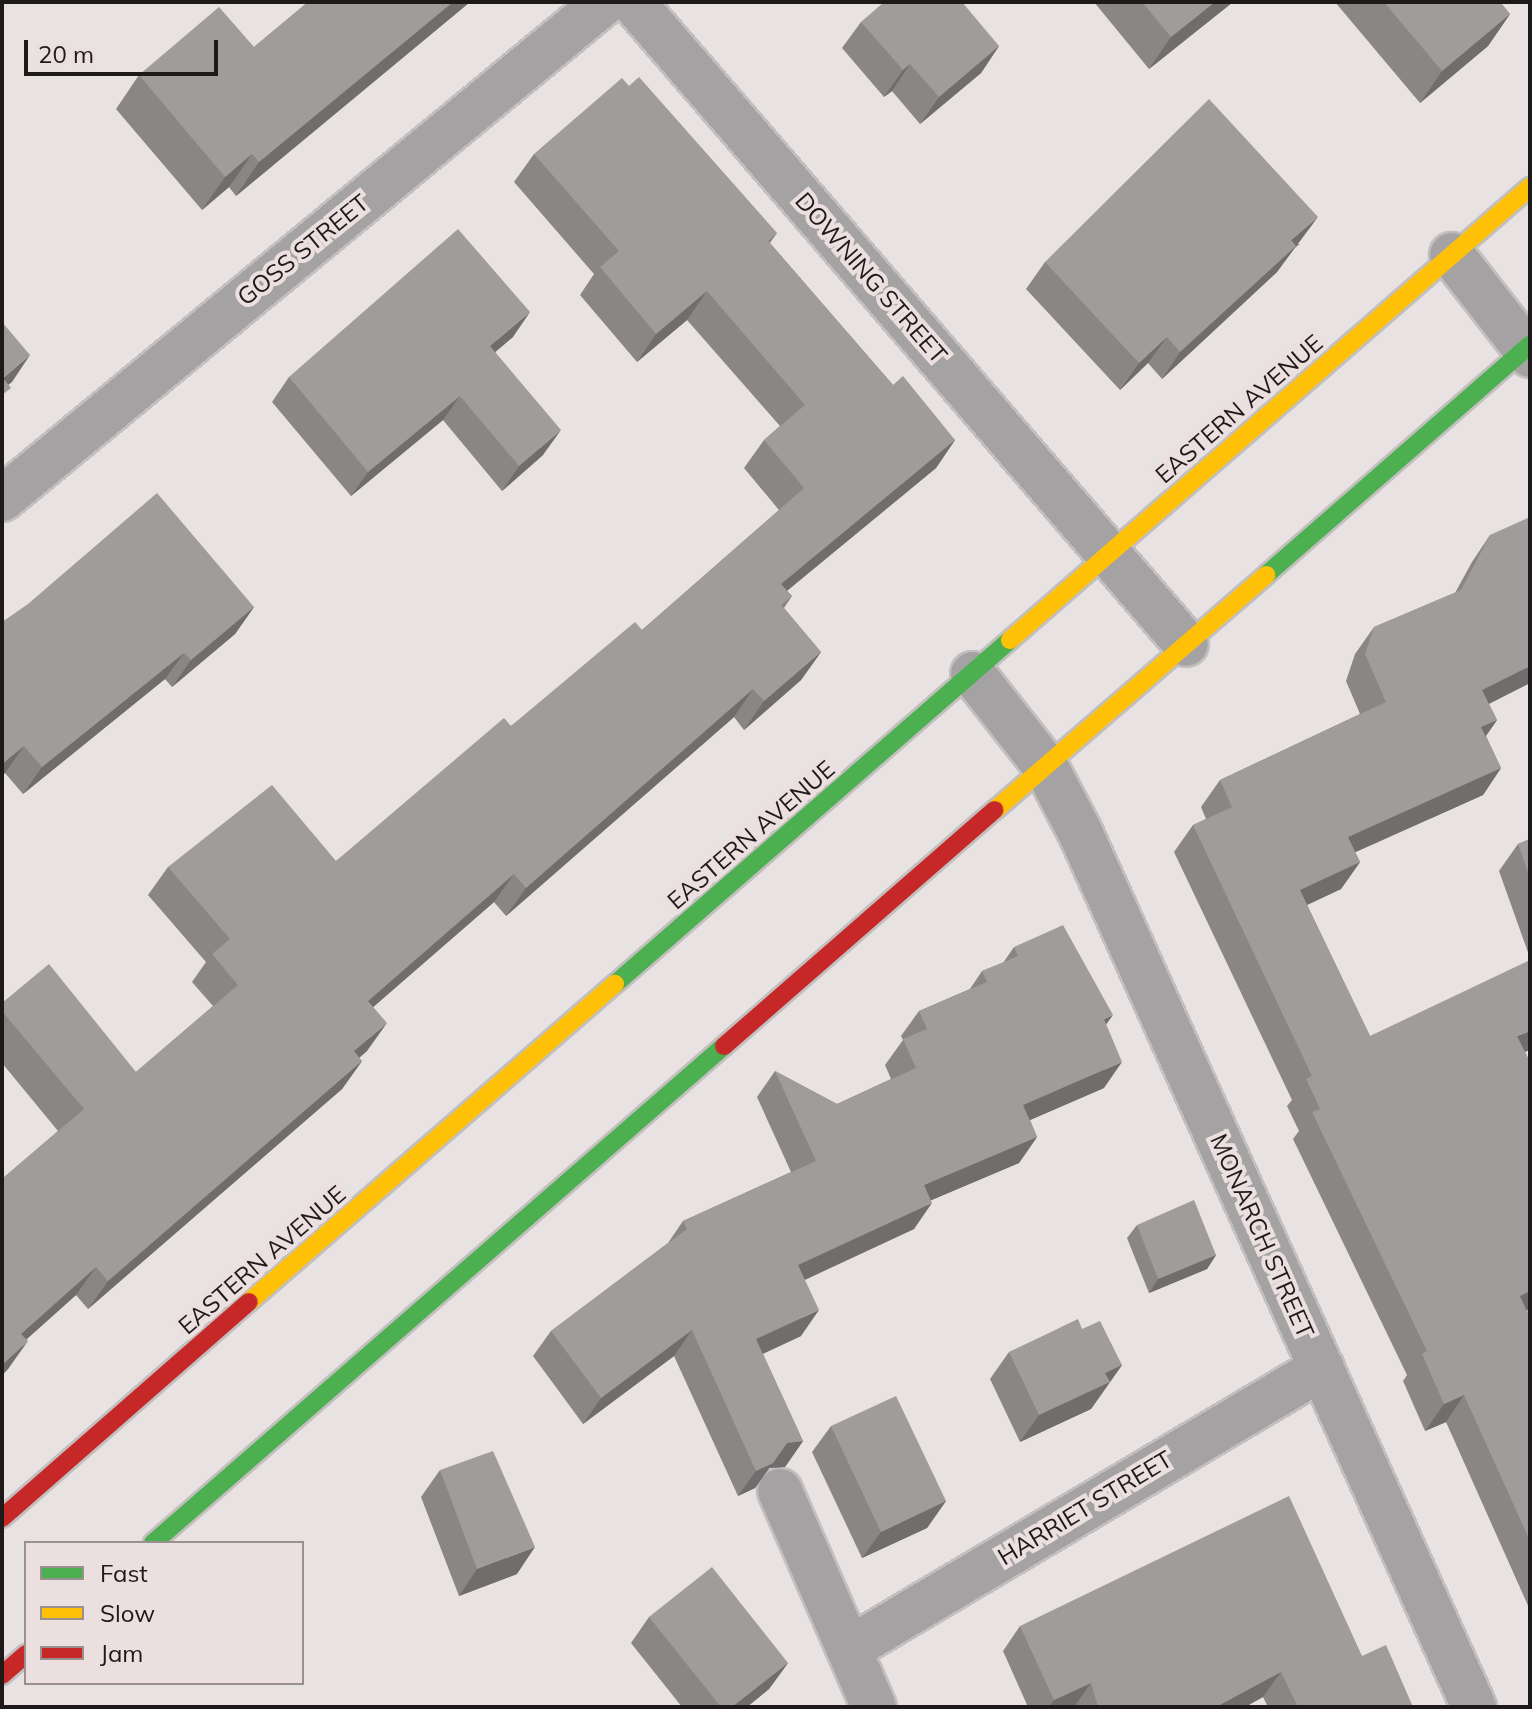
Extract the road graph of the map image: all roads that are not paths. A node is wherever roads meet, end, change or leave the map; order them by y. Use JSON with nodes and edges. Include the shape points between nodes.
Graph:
{"nodes":[{"id":1,"x":605,"y":2,"type":"edge"},
{"id":2,"x":633,"y":2,"type":"edge"},
{"id":3,"x":1530,"y":187,"type":"edge"},
{"id":4,"x":1452,"y":255,"type":"junction"},
{"id":5,"x":1529,"y":350,"type":"edge"},
{"id":6,"x":2,"y":499,"type":"edge"},
{"id":7,"x":1109,"y":554,"type":"junction"},
{"id":8,"x":1186,"y":644,"type":"junction"},
{"id":9,"x":973,"y":674,"type":"junction"},
{"id":10,"x":1046,"y":767,"type":"junction"},
{"id":11,"x":1322,"y":1368,"type":"junction"},
{"id":12,"x":780,"y":1491,"type":"dead end"},
{"id":13,"x":2,"y":1518,"type":"edge"},
{"id":14,"x":155,"y":1541,"type":"edge"},
{"id":15,"x":849,"y":1649,"type":"junction"},
{"id":16,"x":24,"y":1656,"type":"edge"},
{"id":17,"x":2,"y":1675,"type":"edge"},
{"id":18,"x":874,"y":1707,"type":"edge"},
{"id":19,"x":1474,"y":1707,"type":"edge"}],
"edges":[{"from":1,"to":6,"type":"street","name":"GOSS STREET"},
{"from":2,"to":7,"type":"street","name":"DOWNING STREET"},
{"from":3,"to":4,"type":"main road","name":"EASTERN AVENUE"},
{"from":4,"to":5,"type":"street"},
{"from":4,"to":7,"type":"main road","name":"EASTERN AVENUE"},
{"from":5,"to":8,"type":"main road"},
{"from":7,"to":8,"type":"street","name":"DOWNING STREET"},
{"from":7,"to":9,"type":"main road","name":"EASTERN AVENUE"},
{"from":8,"to":10,"type":"main road"},
{"from":9,"to":10,"type":"street","name":"MONARCH STREET"},
{"from":9,"to":13,"type":"main road","name":"EASTERN AVENUE"},
{"from":10,"to":11,"type":"street","name":"MONARCH STREET"},
{"from":10,"to":14,"type":"main road"},
{"from":11,"to":15,"type":"street","name":"HARRIET STREET"},
{"from":11,"to":19,"type":"street","name":"MONARCH STREET"},
{"from":12,"to":15,"type":"street"},
{"from":15,"to":18,"type":"street"},
{"from":16,"to":17,"type":"main road"}]}
